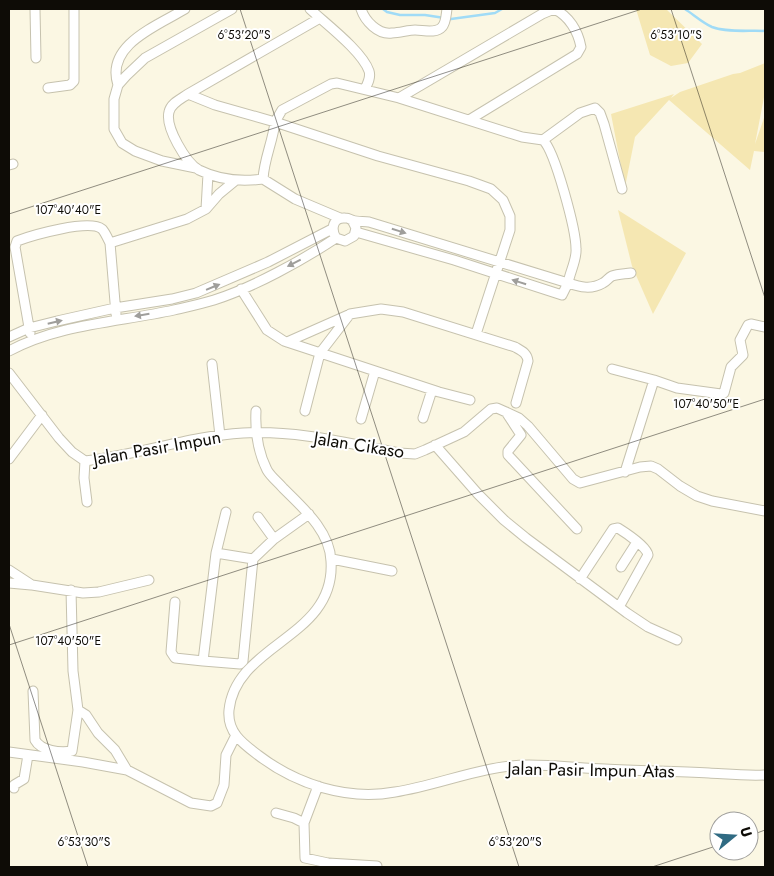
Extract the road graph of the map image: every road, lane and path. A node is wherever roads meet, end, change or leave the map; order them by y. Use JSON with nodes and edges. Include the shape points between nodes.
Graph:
{"nodes":[{"id":1,"x":35,"y":9,"type":"edge"},
{"id":2,"x":74,"y":9,"type":"edge"},
{"id":3,"x":184,"y":9,"type":"edge"},
{"id":4,"x":232,"y":9,"type":"edge"},
{"id":5,"x":310,"y":9,"type":"edge"},
{"id":6,"x":361,"y":9,"type":"edge"},
{"id":7,"x":446,"y":9,"type":"edge"},
{"id":8,"x":320,"y":18,"type":"junction"},
{"id":9,"x":36,"y":58,"type":"dead end"},
{"id":10,"x":118,"y":85,"type":"junction"},
{"id":11,"x":48,"y":88,"type":"dead end"},
{"id":12,"x":366,"y":89,"type":"junction"},
{"id":13,"x":188,"y":94,"type":"junction"},
{"id":14,"x":399,"y":98,"type":"junction"},
{"id":15,"x":469,"y":120,"type":"junction"},
{"id":16,"x":275,"y":122,"type":"junction"},
{"id":17,"x":543,"y":140,"type":"junction"},
{"id":18,"x":196,"y":168,"type":"junction"},
{"id":19,"x":208,"y":174,"type":"junction"},
{"id":20,"x":263,"y":178,"type":"junction"},
{"id":21,"x":236,"y":180,"type":"junction"},
{"id":22,"x":622,"y":189,"type":"dead end"},
{"id":23,"x":206,"y":209,"type":"junction"},
{"id":24,"x":340,"y":218,"type":"junction"},
{"id":25,"x":352,"y":220,"type":"junction"},
{"id":26,"x":356,"y":232,"type":"junction"},
{"id":27,"x":334,"y":234,"type":"junction"},
{"id":28,"x":110,"y":243,"type":"junction"},
{"id":29,"x":500,"y":263,"type":"junction"},
{"id":30,"x":496,"y":274,"type":"junction"},
{"id":31,"x":632,"y":274,"type":"dead end"},
{"id":32,"x":568,"y":283,"type":"junction"},
{"id":33,"x":242,"y":289,"type":"junction"},
{"id":34,"x":115,"y":308,"type":"junction"},
{"id":35,"x":350,"y":314,"type":"junction"},
{"id":36,"x":116,"y":319,"type":"junction"},
{"id":37,"x":765,"y":327,"type":"edge"},
{"id":38,"x":29,"y":328,"type":"junction"},
{"id":39,"x":476,"y":334,"type":"junction"},
{"id":40,"x":9,"y":337,"type":"edge"},
{"id":41,"x":32,"y":340,"type":"junction"},
{"id":42,"x":287,"y":342,"type":"junction"},
{"id":43,"x":9,"y":351,"type":"edge"},
{"id":44,"x":320,"y":354,"type":"junction"},
{"id":45,"x":212,"y":364,"type":"dead end"},
{"id":46,"x":612,"y":369,"type":"dead end"},
{"id":47,"x":375,"y":371,"type":"junction"},
{"id":48,"x":9,"y":373,"type":"edge"},
{"id":49,"x":654,"y":380,"type":"junction"},
{"id":50,"x":432,"y":390,"type":"junction"},
{"id":51,"x":470,"y":400,"type":"dead end"},
{"id":52,"x":516,"y":403,"type":"dead end"},
{"id":53,"x":504,"y":410,"type":"junction"},
{"id":54,"x":256,"y":411,"type":"dead end"},
{"id":55,"x":305,"y":411,"type":"dead end"},
{"id":56,"x":42,"y":415,"type":"junction"},
{"id":57,"x":361,"y":418,"type":"dead end"},
{"id":58,"x":423,"y":418,"type":"dead end"},
{"id":59,"x":256,"y":432,"type":"junction"},
{"id":60,"x":220,"y":436,"type":"junction"},
{"id":61,"x":434,"y":445,"type":"junction"},
{"id":62,"x":9,"y":459,"type":"edge"},
{"id":63,"x":85,"y":461,"type":"junction"},
{"id":64,"x":625,"y":472,"type":"junction"},
{"id":65,"x":87,"y":502,"type":"dead end"},
{"id":66,"x":765,"y":510,"type":"edge"},
{"id":67,"x":226,"y":512,"type":"dead end"},
{"id":68,"x":309,"y":514,"type":"junction"},
{"id":69,"x":258,"y":517,"type":"dead end"},
{"id":70,"x":577,"y":529,"type":"dead end"},
{"id":71,"x":274,"y":539,"type":"junction"},
{"id":72,"x":637,"y":542,"type":"junction"},
{"id":73,"x":216,"y":552,"type":"junction"},
{"id":74,"x":253,"y":559,"type":"junction"},
{"id":75,"x":332,"y":559,"type":"junction"},
{"id":76,"x":621,"y":567,"type":"dead end"},
{"id":77,"x":9,"y":570,"type":"edge"},
{"id":78,"x":392,"y":571,"type":"dead end"},
{"id":79,"x":580,"y":579,"type":"junction"},
{"id":80,"x":148,"y":580,"type":"dead end"},
{"id":81,"x":9,"y":583,"type":"edge"},
{"id":82,"x":32,"y":585,"type":"junction"},
{"id":83,"x":71,"y":590,"type":"junction"},
{"id":84,"x":175,"y":602,"type":"dead end"},
{"id":85,"x":618,"y":607,"type":"junction"},
{"id":86,"x":677,"y":640,"type":"dead end"},
{"id":87,"x":203,"y":662,"type":"junction"},
{"id":88,"x":33,"y":691,"type":"dead end"},
{"id":89,"x":78,"y":710,"type":"junction"},
{"id":90,"x":235,"y":737,"type":"junction"},
{"id":91,"x":9,"y":752,"type":"edge"},
{"id":92,"x":28,"y":755,"type":"junction"},
{"id":93,"x":127,"y":770,"type":"junction"},
{"id":94,"x":765,"y":775,"type":"edge"},
{"id":95,"x":318,"y":786,"type":"junction"},
{"id":96,"x":14,"y":788,"type":"dead end"},
{"id":97,"x":276,"y":813,"type":"dead end"},
{"id":98,"x":304,"y":823,"type":"junction"},
{"id":99,"x":306,"y":863,"type":"edge"},
{"id":100,"x":377,"y":866,"type":"edge"}],
"edges":[{"from":1,"to":9,"type":"street"},
{"from":2,"to":11,"type":"street","via":[[74,81],[70,85]]},
{"from":3,"to":10,"type":"street","via":[[128,43],[116,68]]},
{"from":4,"to":10,"type":"street","via":[[145,58]]},
{"from":5,"to":8,"type":"street"},
{"from":6,"to":7,"type":"street","via":[[370,24],[390,34],[439,29],[445,21]]},
{"from":8,"to":12,"type":"street","via":[[350,45],[367,67],[370,72]]},
{"from":8,"to":13,"type":"street"},
{"from":10,"to":18,"type":"street","via":[[114,99],[114,129],[122,143],[162,161]]},
{"from":12,"to":14,"type":"street"},
{"from":12,"to":16,"type":"street","via":[[331,84],[282,110]]},
{"from":13,"to":16,"type":"street"},
{"from":13,"to":18,"type":"street","via":[[169,112],[170,122],[186,159]]},
{"from":14,"to":15,"type":"street"},
{"from":14,"to":15,"type":"street","via":[[542,14],[554,9],[560,12],[579,35],[581,47],[577,54]]},
{"from":15,"to":17,"type":"street","via":[[522,137]]},
{"from":16,"to":20,"type":"street"},
{"from":16,"to":29,"type":"street","via":[[491,189],[503,200],[510,216],[510,230]]},
{"from":17,"to":22,"type":"street","via":[[580,113],[594,108],[604,124]]},
{"from":17,"to":32,"type":"street","via":[[549,148],[562,187],[577,251]]},
{"from":18,"to":19,"type":"street"},
{"from":19,"to":21,"type":"street"},
{"from":19,"to":23,"type":"street"},
{"from":20,"to":21,"type":"street"},
{"from":20,"to":24,"type":"street","via":[[295,199]]},
{"from":21,"to":23,"type":"street"},
{"from":23,"to":28,"type":"street","via":[[181,221]]},
{"from":24,"to":25,"type":"street"},
{"from":24,"to":27,"type":"street","via":[[333,225]]},
{"from":25,"to":26,"type":"street"},
{"from":25,"to":29,"type":"street","one_way":true,"via":[[369,222]]},
{"from":26,"to":27,"type":"street","via":[[345,241]]},
{"from":26,"to":30,"type":"street"},
{"from":27,"to":33,"type":"street","one_way":true,"via":[[308,256]]},
{"from":34,"to":27,"type":"street","one_way":true,"via":[[203,291]]},
{"from":28,"to":34,"type":"street"},
{"from":28,"to":38,"type":"street","via":[[102,229],[90,224],[17,241],[15,247]]},
{"from":29,"to":30,"type":"street"},
{"from":29,"to":32,"type":"street"},
{"from":32,"to":30,"type":"street","one_way":true,"via":[[562,295]]},
{"from":30,"to":39,"type":"street"},
{"from":31,"to":32,"type":"street","via":[[614,275],[594,287]]},
{"from":33,"to":36,"type":"street","one_way":true,"via":[[214,300]]},
{"from":33,"to":42,"type":"street","via":[[267,330]]},
{"from":34,"to":36,"type":"street"},
{"from":38,"to":34,"type":"street","one_way":true},
{"from":35,"to":39,"type":"street","via":[[381,309],[403,312]]},
{"from":35,"to":42,"type":"street"},
{"from":35,"to":44,"type":"street"},
{"from":36,"to":41,"type":"street"},
{"from":37,"to":49,"type":"street","via":[[748,325],[740,340],[743,355],[731,367],[724,393],[677,388]]},
{"from":38,"to":40,"type":"street"},
{"from":38,"to":41,"type":"street"},
{"from":39,"to":52,"type":"street","via":[[515,347],[527,355]]},
{"from":41,"to":43,"type":"street"},
{"from":42,"to":44,"type":"street"},
{"from":44,"to":47,"type":"street"},
{"from":44,"to":55,"type":"street"},
{"from":45,"to":60,"type":"street"},
{"from":46,"to":49,"type":"street"},
{"from":47,"to":50,"type":"street"},
{"from":47,"to":57,"type":"street"},
{"from":48,"to":56,"type":"street","name":"Jalan Pasir Impun"},
{"from":49,"to":64,"type":"street"},
{"from":50,"to":51,"type":"street"},
{"from":50,"to":58,"type":"street"},
{"from":53,"to":61,"type":"street","name":"Jalan Cikaso","via":[[491,409],[471,428]]},
{"from":53,"to":64,"type":"street","via":[[520,418],[577,481],[583,483]]},
{"from":53,"to":70,"type":"street","via":[[520,435],[508,450],[508,456]]},
{"from":54,"to":59,"type":"street"},
{"from":56,"to":62,"type":"street"},
{"from":56,"to":63,"type":"street","name":"Jalan Pasir Impun","via":[[72,452]]},
{"from":59,"to":60,"type":"street","name":"Jalan Pasir Impun"},
{"from":59,"to":61,"type":"street","name":"Jalan Cikaso","via":[[291,434],[415,454]]},
{"from":59,"to":68,"type":"street","via":[[268,473]]},
{"from":60,"to":63,"type":"street","name":"Jalan Pasir Impun"},
{"from":61,"to":79,"type":"street","via":[[504,520]]},
{"from":63,"to":65,"type":"street"},
{"from":64,"to":66,"type":"street","via":[[651,466],[697,496]]},
{"from":67,"to":73,"type":"street"},
{"from":68,"to":71,"type":"street"},
{"from":68,"to":75,"type":"street","via":[[321,530]]},
{"from":69,"to":71,"type":"street"},
{"from":71,"to":74,"type":"street"},
{"from":72,"to":76,"type":"street"},
{"from":72,"to":79,"type":"street","via":[[618,528],[614,529]]},
{"from":72,"to":85,"type":"street","via":[[648,555]]},
{"from":73,"to":74,"type":"street"},
{"from":73,"to":87,"type":"street"},
{"from":74,"to":87,"type":"street","via":[[243,662]]},
{"from":75,"to":78,"type":"street"},
{"from":75,"to":90,"type":"street","via":[[328,588],[320,606],[236,684],[229,712]]},
{"from":77,"to":82,"type":"street"},
{"from":79,"to":85,"type":"street"},
{"from":80,"to":83,"type":"street","via":[[99,592]]},
{"from":81,"to":82,"type":"street"},
{"from":82,"to":83,"type":"street"},
{"from":83,"to":89,"type":"street","via":[[73,671]]},
{"from":84,"to":87,"type":"street","via":[[172,656]]},
{"from":85,"to":86,"type":"street","via":[[648,627]]},
{"from":88,"to":89,"type":"street","via":[[35,740],[44,749],[72,751]]},
{"from":89,"to":93,"type":"street","via":[[115,750]]},
{"from":90,"to":93,"type":"street","via":[[226,755],[224,785],[217,803],[210,806],[191,803]]},
{"from":90,"to":95,"type":"street","name":"Jalan Pasir Impun Atas","via":[[274,766]]},
{"from":91,"to":92,"type":"street"},
{"from":92,"to":93,"type":"street"},
{"from":92,"to":96,"type":"street","via":[[24,779],[14,784]]},
{"from":94,"to":95,"type":"street","name":"Jalan Pasir Impun Atas","via":[[526,765],[480,771],[394,793],[350,794]]},
{"from":95,"to":98,"type":"street"},
{"from":97,"to":98,"type":"street"},
{"from":98,"to":99,"type":"street"},
{"from":99,"to":100,"type":"street"}]}
